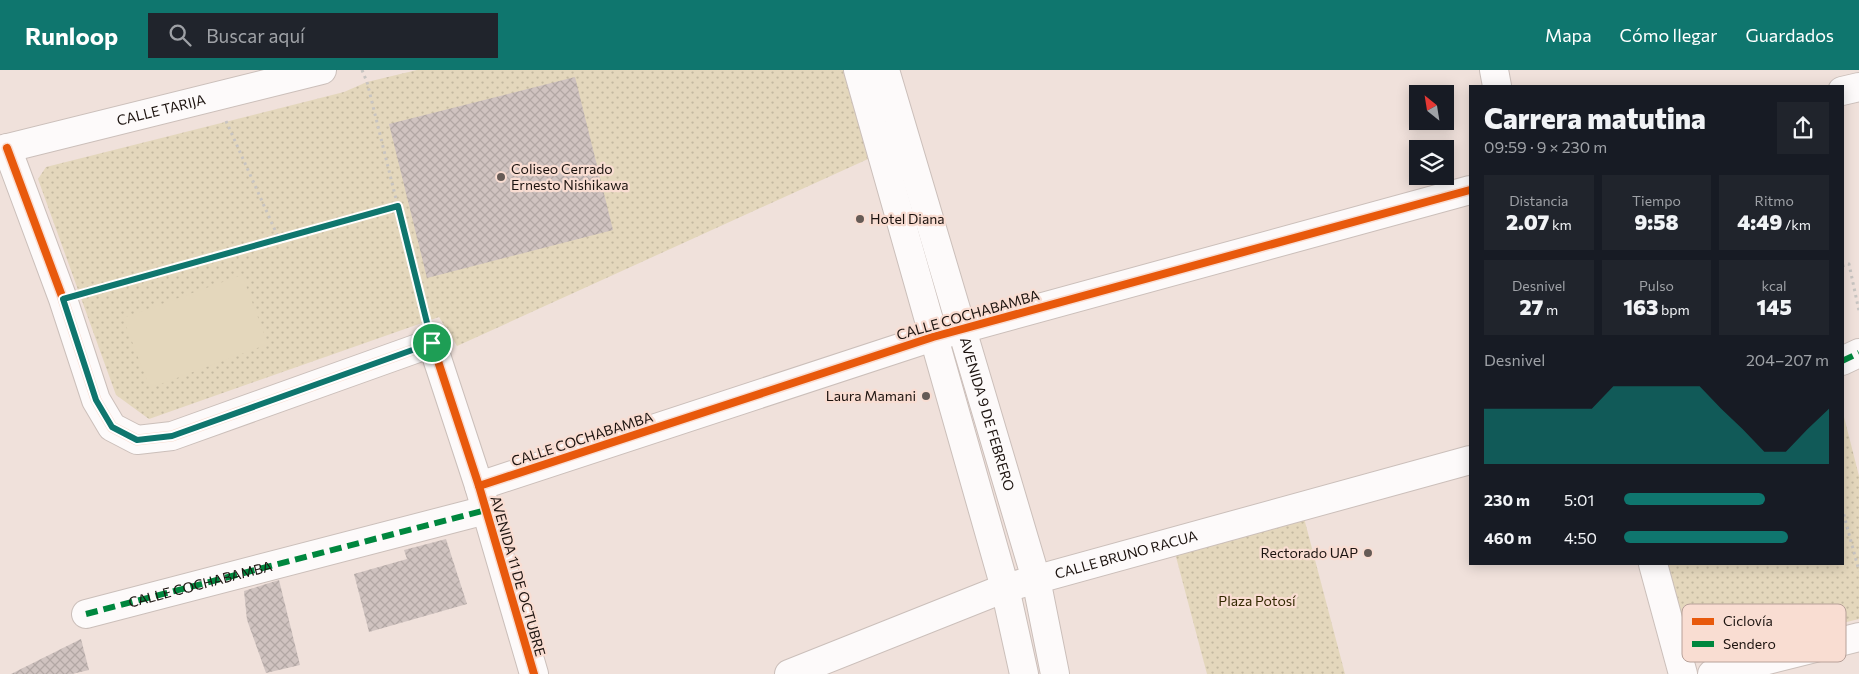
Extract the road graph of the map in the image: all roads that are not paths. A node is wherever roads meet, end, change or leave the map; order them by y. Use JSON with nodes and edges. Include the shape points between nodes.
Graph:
{"nodes":[{"id":1,"x":322,"y":70,"type":"edge"},
{"id":2,"x":858,"y":70,"type":"edge"},
{"id":3,"x":885,"y":70,"type":"edge"},
{"id":4,"x":1494,"y":70,"type":"edge"},
{"id":5,"x":1497,"y":85,"type":"edge"},
{"id":6,"x":1859,"y":87,"type":"edge"},
{"id":7,"x":1844,"y":91,"type":"edge"},
{"id":8,"x":4,"y":149,"type":"edge"},
{"id":9,"x":1469,"y":190,"type":"edge"},
{"id":10,"x":961,"y":330,"type":"junction"},
{"id":11,"x":933,"y":337,"type":"junction"},
{"id":12,"x":1859,"y":353,"type":"edge"},
{"id":13,"x":1844,"y":360,"type":"edge"},
{"id":14,"x":1469,"y":460,"type":"edge"},
{"id":15,"x":483,"y":498,"type":"junction"},
{"id":16,"x":1653,"y":565,"type":"edge"},
{"id":17,"x":1036,"y":579,"type":"junction"},
{"id":18,"x":1005,"y":588,"type":"junction"},
{"id":19,"x":86,"y":614,"type":"dead end"},
{"id":20,"x":1859,"y":637,"type":"edge"},
{"id":21,"x":1846,"y":640,"type":"edge"},
{"id":22,"x":1760,"y":662,"type":"edge"},
{"id":23,"x":534,"y":674,"type":"edge"},
{"id":24,"x":789,"y":674,"type":"edge"},
{"id":25,"x":1024,"y":674,"type":"edge"},
{"id":26,"x":1055,"y":674,"type":"edge"},
{"id":27,"x":1682,"y":674,"type":"edge"},
{"id":28,"x":1712,"y":674,"type":"edge"}],
"edges":[{"from":1,"to":8,"type":"street","name":"CALLE TARIJA"},
{"from":2,"to":11,"type":"street","name":"AVENIDA 9 DE FEBRERO"},
{"from":3,"to":10,"type":"street","name":"AVENIDA 9 DE FEBRERO"},
{"from":4,"to":5,"type":"street"},
{"from":6,"to":7,"type":"street"},
{"from":8,"to":15,"type":"street","name":"AVENIDA 11 DE OCTUBRE","via":[[63,299],[96,400],[112,427],[137,440],[172,436],[432,343]]},
{"from":9,"to":10,"type":"street","name":"CALLE COCHABAMBA"},
{"from":10,"to":11,"type":"street","name":"CALLE COCHABAMBA"},
{"from":10,"to":17,"type":"street","name":"AVENIDA 9 DE FEBRERO"},
{"from":11,"to":15,"type":"street","name":"CALLE COCHABAMBA"},
{"from":11,"to":18,"type":"street","name":"AVENIDA 9 DE FEBRERO"},
{"from":12,"to":13,"type":"street"},
{"from":14,"to":17,"type":"street","name":"CALLE BRUNO RACUA"},
{"from":15,"to":19,"type":"street","name":"CALLE COCHABAMBA"},
{"from":15,"to":23,"type":"street","name":"AVENIDA 11 DE OCTUBRE"},
{"from":16,"to":27,"type":"street"},
{"from":17,"to":18,"type":"street","name":"CALLE BRUNO RACUA"},
{"from":17,"to":26,"type":"street","name":"AVENIDA 9 DE FEBRERO"},
{"from":18,"to":24,"type":"street","name":"CALLE BRUNO RACUA"},
{"from":18,"to":25,"type":"street","name":"AVENIDA 9 DE FEBRERO"},
{"from":20,"to":21,"type":"street"},
{"from":22,"to":28,"type":"street"}]}
